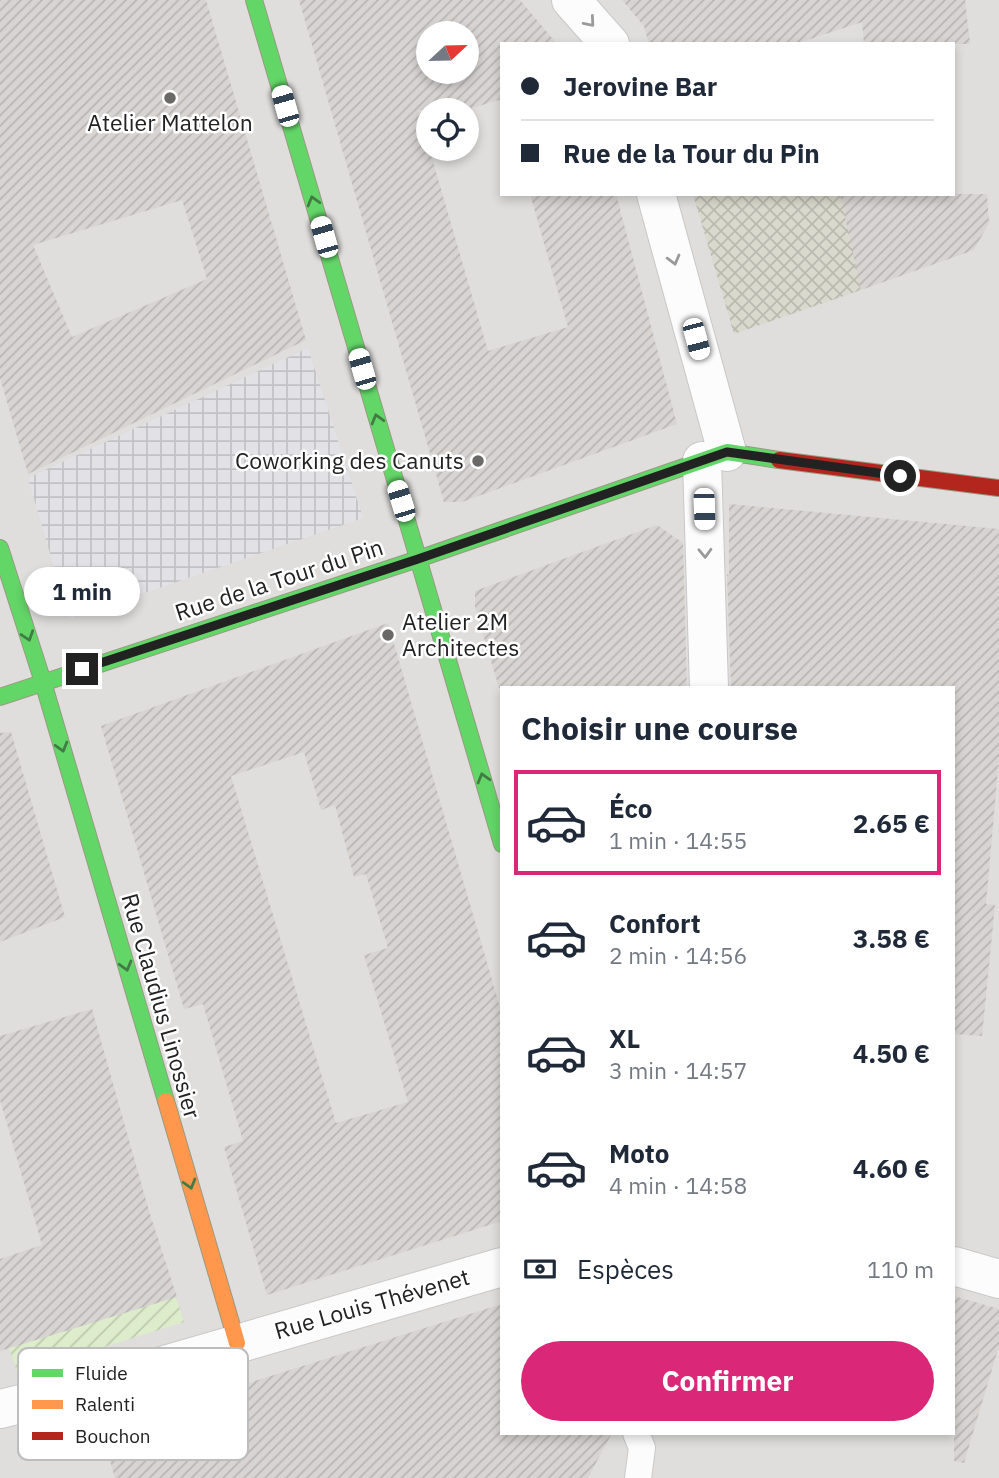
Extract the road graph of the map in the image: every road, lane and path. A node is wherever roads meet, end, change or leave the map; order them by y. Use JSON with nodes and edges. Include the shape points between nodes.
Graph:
{"nodes":[{"id":1,"x":254,"y":0,"type":"edge"},
{"id":2,"x":571,"y":0,"type":"edge"},
{"id":3,"x":608,"y":42,"type":"edge"},
{"id":4,"x":656,"y":196,"type":"edge"},
{"id":5,"x":715,"y":456,"type":"junction"},
{"id":6,"x":999,"y":488,"type":"edge"},
{"id":7,"x":0,"y":548,"type":"edge"},
{"id":8,"x":418,"y":559,"type":"junction"},
{"id":9,"x":43,"y":682,"type":"junction"},
{"id":10,"x":709,"y":686,"type":"edge"},
{"id":11,"x":0,"y":697,"type":"edge"},
{"id":12,"x":500,"y":837,"type":"edge"},
{"id":13,"x":955,"y":1266,"type":"edge"},
{"id":14,"x":500,"y":1268,"type":"edge"},
{"id":15,"x":999,"y":1277,"type":"edge"},
{"id":16,"x":237,"y":1343,"type":"junction"},
{"id":17,"x":220,"y":1348,"type":"edge"},
{"id":18,"x":18,"y":1405,"type":"edge"},
{"id":19,"x":0,"y":1409,"type":"edge"},
{"id":20,"x":637,"y":1435,"type":"edge"},
{"id":21,"x":638,"y":1478,"type":"edge"}],
"edges":[{"from":8,"to":1,"type":"street","one_way":true},
{"from":2,"to":3,"type":"street","one_way":true},
{"from":4,"to":5,"type":"street","one_way":true},
{"from":5,"to":6,"type":"street"},
{"from":5,"to":8,"type":"street","name":"Rue de la Tour du Pin"},
{"from":5,"to":10,"type":"street","one_way":true},
{"from":7,"to":9,"type":"street","name":"Rue Claudius Linossier","one_way":true},
{"from":8,"to":9,"type":"street","name":"Rue de la Tour du Pin"},
{"from":12,"to":8,"type":"street","one_way":true},
{"from":9,"to":11,"type":"street","name":"Rue de la Tour du Pin"},
{"from":9,"to":16,"type":"street","name":"Rue Claudius Linossier","one_way":true},
{"from":13,"to":15,"type":"street"},
{"from":14,"to":16,"type":"street","name":"Rue Louis Thévenet"},
{"from":16,"to":17,"type":"street","name":"Rue Louis Thévenet"},
{"from":18,"to":19,"type":"street","name":"Rue Louis Thévenet"},
{"from":20,"to":21,"type":"lane","via":[[642,1448]]}]}
